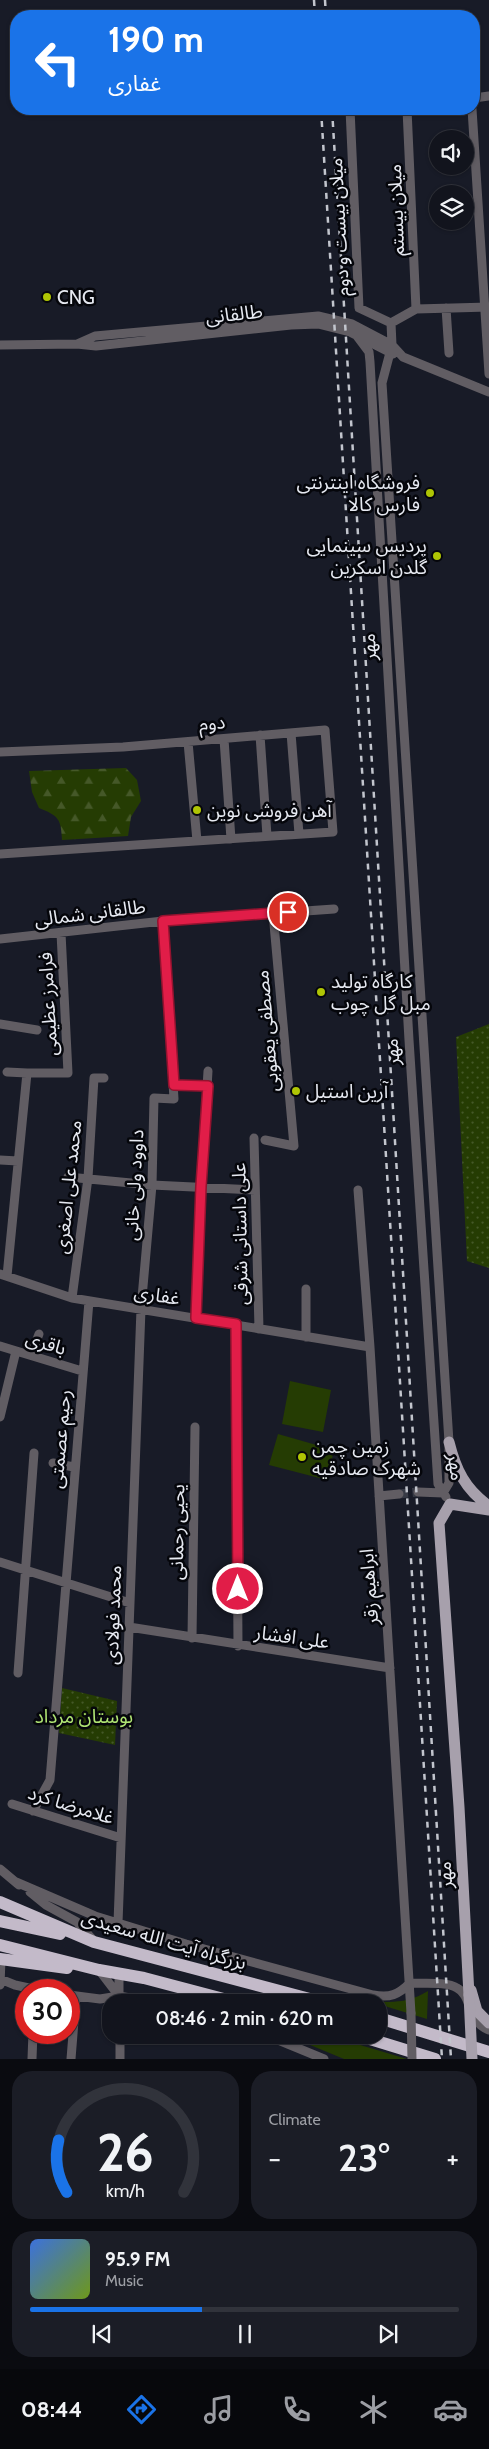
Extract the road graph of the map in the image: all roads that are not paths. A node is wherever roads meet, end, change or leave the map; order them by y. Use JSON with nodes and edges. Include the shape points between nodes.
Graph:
{"nodes":[{"id":1,"x":350,"y":115,"type":"edge"},
{"id":2,"x":408,"y":115,"type":"edge"},
{"id":3,"x":472,"y":115,"type":"edge"},
{"id":4,"x":487,"y":307,"type":"edge"},
{"id":5,"x":446,"y":308,"type":"junction"},
{"id":6,"x":416,"y":309,"type":"junction"},
{"id":7,"x":391,"y":323,"type":"junction"},
{"id":8,"x":356,"y":336,"type":"junction"},
{"id":9,"x":77,"y":344,"type":"junction"},
{"id":10,"x":0,"y":345,"type":"edge"},
{"id":11,"x":390,"y":349,"type":"junction"},
{"id":12,"x":449,"y":354,"type":"dead end"},
{"id":13,"x":370,"y":362,"type":"junction"},
{"id":14,"x":386,"y":363,"type":"junction"},
{"id":15,"x":489,"y":374,"type":"edge"},
{"id":16,"x":489,"y":392,"type":"edge"},
{"id":17,"x":391,"y":536,"type":"junction"},
{"id":18,"x":380,"y":538,"type":"junction"},
{"id":19,"x":291,"y":733,"type":"junction"},
{"id":20,"x":260,"y":736,"type":"junction"},
{"id":21,"x":224,"y":738,"type":"junction"},
{"id":22,"x":188,"y":742,"type":"junction"},
{"id":23,"x":0,"y":752,"type":"edge"},
{"id":24,"x":408,"y":801,"type":"junction"},
{"id":25,"x":396,"y":803,"type":"junction"},
{"id":26,"x":299,"y":834,"type":"junction"},
{"id":27,"x":267,"y":836,"type":"junction"},
{"id":28,"x":231,"y":838,"type":"junction"},
{"id":29,"x":197,"y":841,"type":"junction"},
{"id":30,"x":0,"y":854,"type":"edge"},
{"id":31,"x":334,"y":909,"type":"dead end"},
{"id":32,"x":273,"y":913,"type":"junction"},
{"id":33,"x":163,"y":921,"type":"junction"},
{"id":34,"x":61,"y":933,"type":"junction"},
{"id":35,"x":0,"y":939,"type":"edge"},
{"id":36,"x":0,"y":1024,"type":"edge"},
{"id":37,"x":37,"y":1030,"type":"dead end"},
{"id":38,"x":208,"y":1071,"type":"dead end"},
{"id":39,"x":7,"y":1072,"type":"dead end"},
{"id":40,"x":27,"y":1074,"type":"junction"},
{"id":41,"x":99,"y":1078,"type":"dead end"},
{"id":42,"x":174,"y":1085,"type":"junction"},
{"id":43,"x":208,"y":1086,"type":"junction"},
{"id":44,"x":254,"y":1138,"type":"dead end"},
{"id":45,"x":265,"y":1140,"type":"dead end"},
{"id":46,"x":0,"y":1160,"type":"edge"},
{"id":47,"x":18,"y":1162,"type":"junction"},
{"id":48,"x":68,"y":1177,"type":"dead end"},
{"id":49,"x":88,"y":1178,"type":"junction"},
{"id":50,"x":152,"y":1185,"type":"junction"},
{"id":51,"x":201,"y":1186,"type":"junction"},
{"id":52,"x":255,"y":1190,"type":"junction"},
{"id":53,"x":358,"y":1190,"type":"dead end"},
{"id":54,"x":3,"y":1275,"type":"edge"},
{"id":55,"x":306,"y":1289,"type":"dead end"},
{"id":56,"x":72,"y":1298,"type":"junction"},
{"id":57,"x":88,"y":1301,"type":"junction"},
{"id":58,"x":141,"y":1309,"type":"junction"},
{"id":59,"x":196,"y":1318,"type":"junction"},
{"id":60,"x":236,"y":1324,"type":"junction"},
{"id":61,"x":259,"y":1330,"type":"junction"},
{"id":62,"x":39,"y":1334,"type":"dead end"},
{"id":63,"x":306,"y":1337,"type":"junction"},
{"id":64,"x":0,"y":1346,"type":"edge"},
{"id":65,"x":370,"y":1347,"type":"junction"},
{"id":66,"x":16,"y":1351,"type":"junction"},
{"id":67,"x":31,"y":1355,"type":"junction"},
{"id":68,"x":82,"y":1371,"type":"junction"},
{"id":69,"x":0,"y":1417,"type":"edge"},
{"id":70,"x":195,"y":1427,"type":"dead end"},
{"id":71,"x":449,"y":1442,"type":"junction"},
{"id":72,"x":34,"y":1453,"type":"dead end"},
{"id":73,"x":53,"y":1463,"type":"dead end"},
{"id":74,"x":74,"y":1467,"type":"junction"},
{"id":75,"x":418,"y":1492,"type":"tunnel mouth"},
{"id":76,"x":399,"y":1494,"type":"tunnel mouth"},
{"id":77,"x":443,"y":1494,"type":"junction"},
{"id":78,"x":379,"y":1496,"type":"junction"},
{"id":79,"x":450,"y":1504,"type":"junction"},
{"id":80,"x":489,"y":1506,"type":"edge"},
{"id":81,"x":489,"y":1510,"type":"edge"},
{"id":82,"x":0,"y":1562,"type":"edge"},
{"id":83,"x":27,"y":1571,"type":"junction"},
{"id":84,"x":64,"y":1581,"type":"junction"},
{"id":85,"x":130,"y":1603,"type":"junction"},
{"id":86,"x":129,"y":1627,"type":"junction"},
{"id":87,"x":192,"y":1638,"type":"junction"},
{"id":88,"x":238,"y":1646,"type":"junction"},
{"id":89,"x":390,"y":1668,"type":"junction"},
{"id":90,"x":18,"y":1672,"type":"dead end"},
{"id":91,"x":12,"y":1804,"type":"dead end"},
{"id":92,"x":33,"y":1811,"type":"junction"},
{"id":93,"x":121,"y":1838,"type":"junction"},
{"id":94,"x":0,"y":1869,"type":"edge"},
{"id":95,"x":16,"y":1882,"type":"junction"},
{"id":96,"x":0,"y":1902,"type":"edge"},
{"id":97,"x":0,"y":1921,"type":"edge"},
{"id":98,"x":118,"y":1923,"type":"junction"},
{"id":99,"x":94,"y":1942,"type":"junction"},
{"id":100,"x":0,"y":1945,"type":"edge"},
{"id":101,"x":1,"y":1959,"type":"edge"},
{"id":102,"x":99,"y":1970,"type":"junction"},
{"id":103,"x":119,"y":1974,"type":"junction"},
{"id":104,"x":0,"y":1979,"type":"edge"},
{"id":105,"x":468,"y":1979,"type":"junction"},
{"id":106,"x":15,"y":1983,"type":"edge"},
{"id":107,"x":410,"y":1983,"type":"junction"},
{"id":108,"x":0,"y":1985,"type":"edge"},
{"id":109,"x":116,"y":1994,"type":"edge"},
{"id":110,"x":119,"y":1994,"type":"edge"},
{"id":111,"x":202,"y":1994,"type":"edge"},
{"id":112,"x":290,"y":1994,"type":"edge"},
{"id":113,"x":80,"y":1997,"type":"edge"},
{"id":114,"x":102,"y":1999,"type":"edge"},
{"id":115,"x":387,"y":2020,"type":"edge"},
{"id":116,"x":489,"y":2023,"type":"edge"},
{"id":117,"x":489,"y":2030,"type":"edge"},
{"id":118,"x":33,"y":2044,"type":"edge"},
{"id":119,"x":71,"y":2044,"type":"edge"},
{"id":120,"x":120,"y":2044,"type":"edge"},
{"id":121,"x":288,"y":2044,"type":"edge"},
{"id":122,"x":386,"y":2044,"type":"edge"},
{"id":123,"x":489,"y":2052,"type":"edge"},
{"id":124,"x":32,"y":2059,"type":"edge"},
{"id":125,"x":71,"y":2059,"type":"edge"},
{"id":126,"x":120,"y":2059,"type":"edge"},
{"id":127,"x":324,"y":2059,"type":"edge"},
{"id":128,"x":412,"y":2059,"type":"edge"},
{"id":129,"x":435,"y":2059,"type":"edge"},
{"id":130,"x":472,"y":2059,"type":"edge"}],
"edges":[{"from":1,"to":7,"type":"street","name":"میلان بیست و دوم","via":[[359,308]]},
{"from":2,"to":6,"type":"street","name":"میلان بیستم"},
{"from":3,"to":4,"type":"street"},
{"from":4,"to":5,"type":"street"},
{"from":4,"to":15,"type":"street"},
{"from":5,"to":6,"type":"street"},
{"from":5,"to":12,"type":"street"},
{"from":6,"to":7,"type":"street"},
{"from":7,"to":11,"type":"street"},
{"from":8,"to":9,"type":"street","name":"طالقانی","via":[[309,324],[96,346]]},
{"from":8,"to":11,"type":"street","name":"طالقانی"},
{"from":8,"to":13,"type":"street","name":"مهر","via":[[369,352]]},
{"from":9,"to":10,"type":"street","name":"طالقانی"},
{"from":9,"to":11,"type":"street","name":"طالقانی","via":[[95,336],[318,316],[352,324]]},
{"from":11,"to":14,"type":"street","name":"مهر"},
{"from":11,"to":16,"type":"street","name":"طالقانی"},
{"from":13,"to":14,"type":"street","via":[[378,354]]},
{"from":13,"to":18,"type":"street","name":"مهر"},
{"from":14,"to":17,"type":"street","name":"مهر","via":[[382,383]]},
{"from":17,"to":18,"type":"street"},
{"from":17,"to":24,"type":"street","name":"مهر"},
{"from":18,"to":25,"type":"street","name":"مهر"},
{"from":19,"to":20,"type":"street","name":"دوم"},
{"from":19,"to":26,"type":"street"},
{"from":19,"to":26,"type":"street","name":"دوم","via":[[325,730],[334,832]]},
{"from":20,"to":21,"type":"street","name":"دوم"},
{"from":20,"to":27,"type":"street"},
{"from":21,"to":22,"type":"street","name":"دوم"},
{"from":21,"to":28,"type":"street"},
{"from":22,"to":23,"type":"street","name":"دوم"},
{"from":22,"to":29,"type":"street"},
{"from":24,"to":25,"type":"street"},
{"from":24,"to":71,"type":"street","name":"مهر"},
{"from":25,"to":77,"type":"street","name":"مهر","via":[[438,1484]]},
{"from":26,"to":27,"type":"street"},
{"from":27,"to":28,"type":"street"},
{"from":28,"to":29,"type":"street"},
{"from":29,"to":30,"type":"street"},
{"from":31,"to":32,"type":"street","name":"طالقانی شمالی"},
{"from":32,"to":33,"type":"street","name":"طالقانی شمالی"},
{"from":32,"to":45,"type":"street","name":"مصطفی یعقوبی","via":[[294,1146]]},
{"from":33,"to":34,"type":"street","name":"طالقانی شمالی"},
{"from":33,"to":42,"type":"street"},
{"from":34,"to":35,"type":"street","name":"طالقانی شمالی"},
{"from":34,"to":40,"type":"street","name":"فرامرز عظیمی","via":[[68,1073]]},
{"from":36,"to":37,"type":"street"},
{"from":38,"to":43,"type":"street"},
{"from":39,"to":40,"type":"street"},
{"from":40,"to":47,"type":"street"},
{"from":41,"to":49,"type":"street","name":"محمد علی اصغری"},
{"from":42,"to":43,"type":"street"},
{"from":42,"to":50,"type":"street","name":"داوود ولی خانی","via":[[174,1099],[154,1098]]},
{"from":43,"to":51,"type":"street"},
{"from":44,"to":52,"type":"street","name":"علی داستانی شرقی"},
{"from":46,"to":47,"type":"street"},
{"from":47,"to":54,"type":"street"},
{"from":48,"to":49,"type":"street"},
{"from":49,"to":50,"type":"street"},
{"from":49,"to":56,"type":"street","name":"محمد علی اصغری"},
{"from":50,"to":51,"type":"street"},
{"from":50,"to":58,"type":"street","name":"داوود ولی خانی"},
{"from":51,"to":52,"type":"street"},
{"from":51,"to":59,"type":"street"},
{"from":52,"to":61,"type":"street","name":"علی داستانی شرقی"},
{"from":53,"to":65,"type":"street","name":"ابراهیم زقر"},
{"from":54,"to":56,"type":"street","name":"غفاری"},
{"from":55,"to":63,"type":"street"},
{"from":56,"to":57,"type":"street","name":"غفاری"},
{"from":57,"to":58,"type":"street","name":"غفاری"},
{"from":57,"to":68,"type":"street","name":"رحیم عصمتی"},
{"from":58,"to":59,"type":"street","name":"غفاری"},
{"from":58,"to":85,"type":"street","name":"محمد فولادی"},
{"from":59,"to":60,"type":"street","name":"غفاری"},
{"from":60,"to":61,"type":"street","name":"غفاری"},
{"from":60,"to":88,"type":"street"},
{"from":61,"to":63,"type":"street","name":"غفاری"},
{"from":62,"to":67,"type":"street"},
{"from":63,"to":65,"type":"street","name":"غفاری"},
{"from":64,"to":66,"type":"street","name":"باقری"},
{"from":65,"to":78,"type":"street","name":"ابراهیم زقر"},
{"from":66,"to":67,"type":"street","name":"باقری"},
{"from":66,"to":69,"type":"street"},
{"from":67,"to":68,"type":"street","name":"باقری"},
{"from":68,"to":74,"type":"street","name":"رحیم عصمتی"},
{"from":70,"to":87,"type":"street","name":"یحیی رحمانی"},
{"from":71,"to":77,"type":"street","name":"مهر","via":[[449,1483]]},
{"from":71,"to":80,"type":"main road","via":[[455,1467],[475,1495]]},
{"from":72,"to":83,"type":"street"},
{"from":73,"to":74,"type":"street"},
{"from":74,"to":84,"type":"street","name":"رحیم عصمتی"},
{"from":75,"to":77,"type":"street"},
{"from":76,"to":78,"type":"street"},
{"from":77,"to":79,"type":"street"},
{"from":78,"to":89,"type":"street","name":"ابراهیم زقر"},
{"from":79,"to":81,"type":"main road"},
{"from":79,"to":105,"type":"main road","name":"مهر","via":[[440,1524]]},
{"from":82,"to":83,"type":"street"},
{"from":83,"to":84,"type":"street"},
{"from":83,"to":90,"type":"street"},
{"from":84,"to":85,"type":"street"},
{"from":84,"to":92,"type":"street","name":"رحیم عصمتی","via":[[50,1780]]},
{"from":85,"to":86,"type":"street","name":"محمد فولادی"},
{"from":86,"to":87,"type":"street","name":"علی افشار"},
{"from":86,"to":93,"type":"street","name":"محمد فولادی"},
{"from":87,"to":88,"type":"street","name":"علی افشار"},
{"from":88,"to":89,"type":"street","name":"علی افشار"},
{"from":89,"to":107,"type":"street","name":"ابراهیم زقر"},
{"from":91,"to":92,"type":"street","name":"غلامرضا کرد"},
{"from":92,"to":93,"type":"street","name":"غلامرضا کرد"},
{"from":93,"to":98,"type":"street","name":"محمد فولادی"},
{"from":94,"to":95,"type":"street"},
{"from":95,"to":98,"type":"street","via":[[59,1902]]},
{"from":95,"to":99,"type":"street","via":[[46,1905],[77,1922]]},
{"from":96,"to":99,"type":"highway","name":"بزرگراه آیت الله سعیدی"},
{"from":97,"to":99,"type":"highway"},
{"from":98,"to":107,"type":"street","via":[[373,1995],[391,1997]]},
{"from":99,"to":112,"type":"highway","name":"بزرگراه آیت الله سعیدی"},
{"from":100,"to":102,"type":"highway"},
{"from":101,"to":102,"type":"highway","via":[[37,1966]]},
{"from":101,"to":104,"type":"street"},
{"from":102,"to":103,"type":"highway"},
{"from":102,"to":109,"type":"street"},
{"from":103,"to":110,"type":"street"},
{"from":103,"to":111,"type":"highway"},
{"from":104,"to":106,"type":"street"},
{"from":104,"to":108,"type":"street"},
{"from":105,"to":116,"type":"main road","via":[[477,2011]]},
{"from":105,"to":130,"type":"main road","bridge":true},
{"from":107,"to":117,"type":"street","via":[[460,1988],[478,2024]]},
{"from":107,"to":128,"type":"street","name":"ابراهیم زقر","bridge":true},
{"from":113,"to":114,"type":"street"},
{"from":115,"to":123,"type":"highway"},
{"from":118,"to":124,"type":"street"},
{"from":119,"to":125,"type":"street"},
{"from":120,"to":126,"type":"street"},
{"from":121,"to":127,"type":"street"},
{"from":122,"to":129,"type":"highway"}]}
